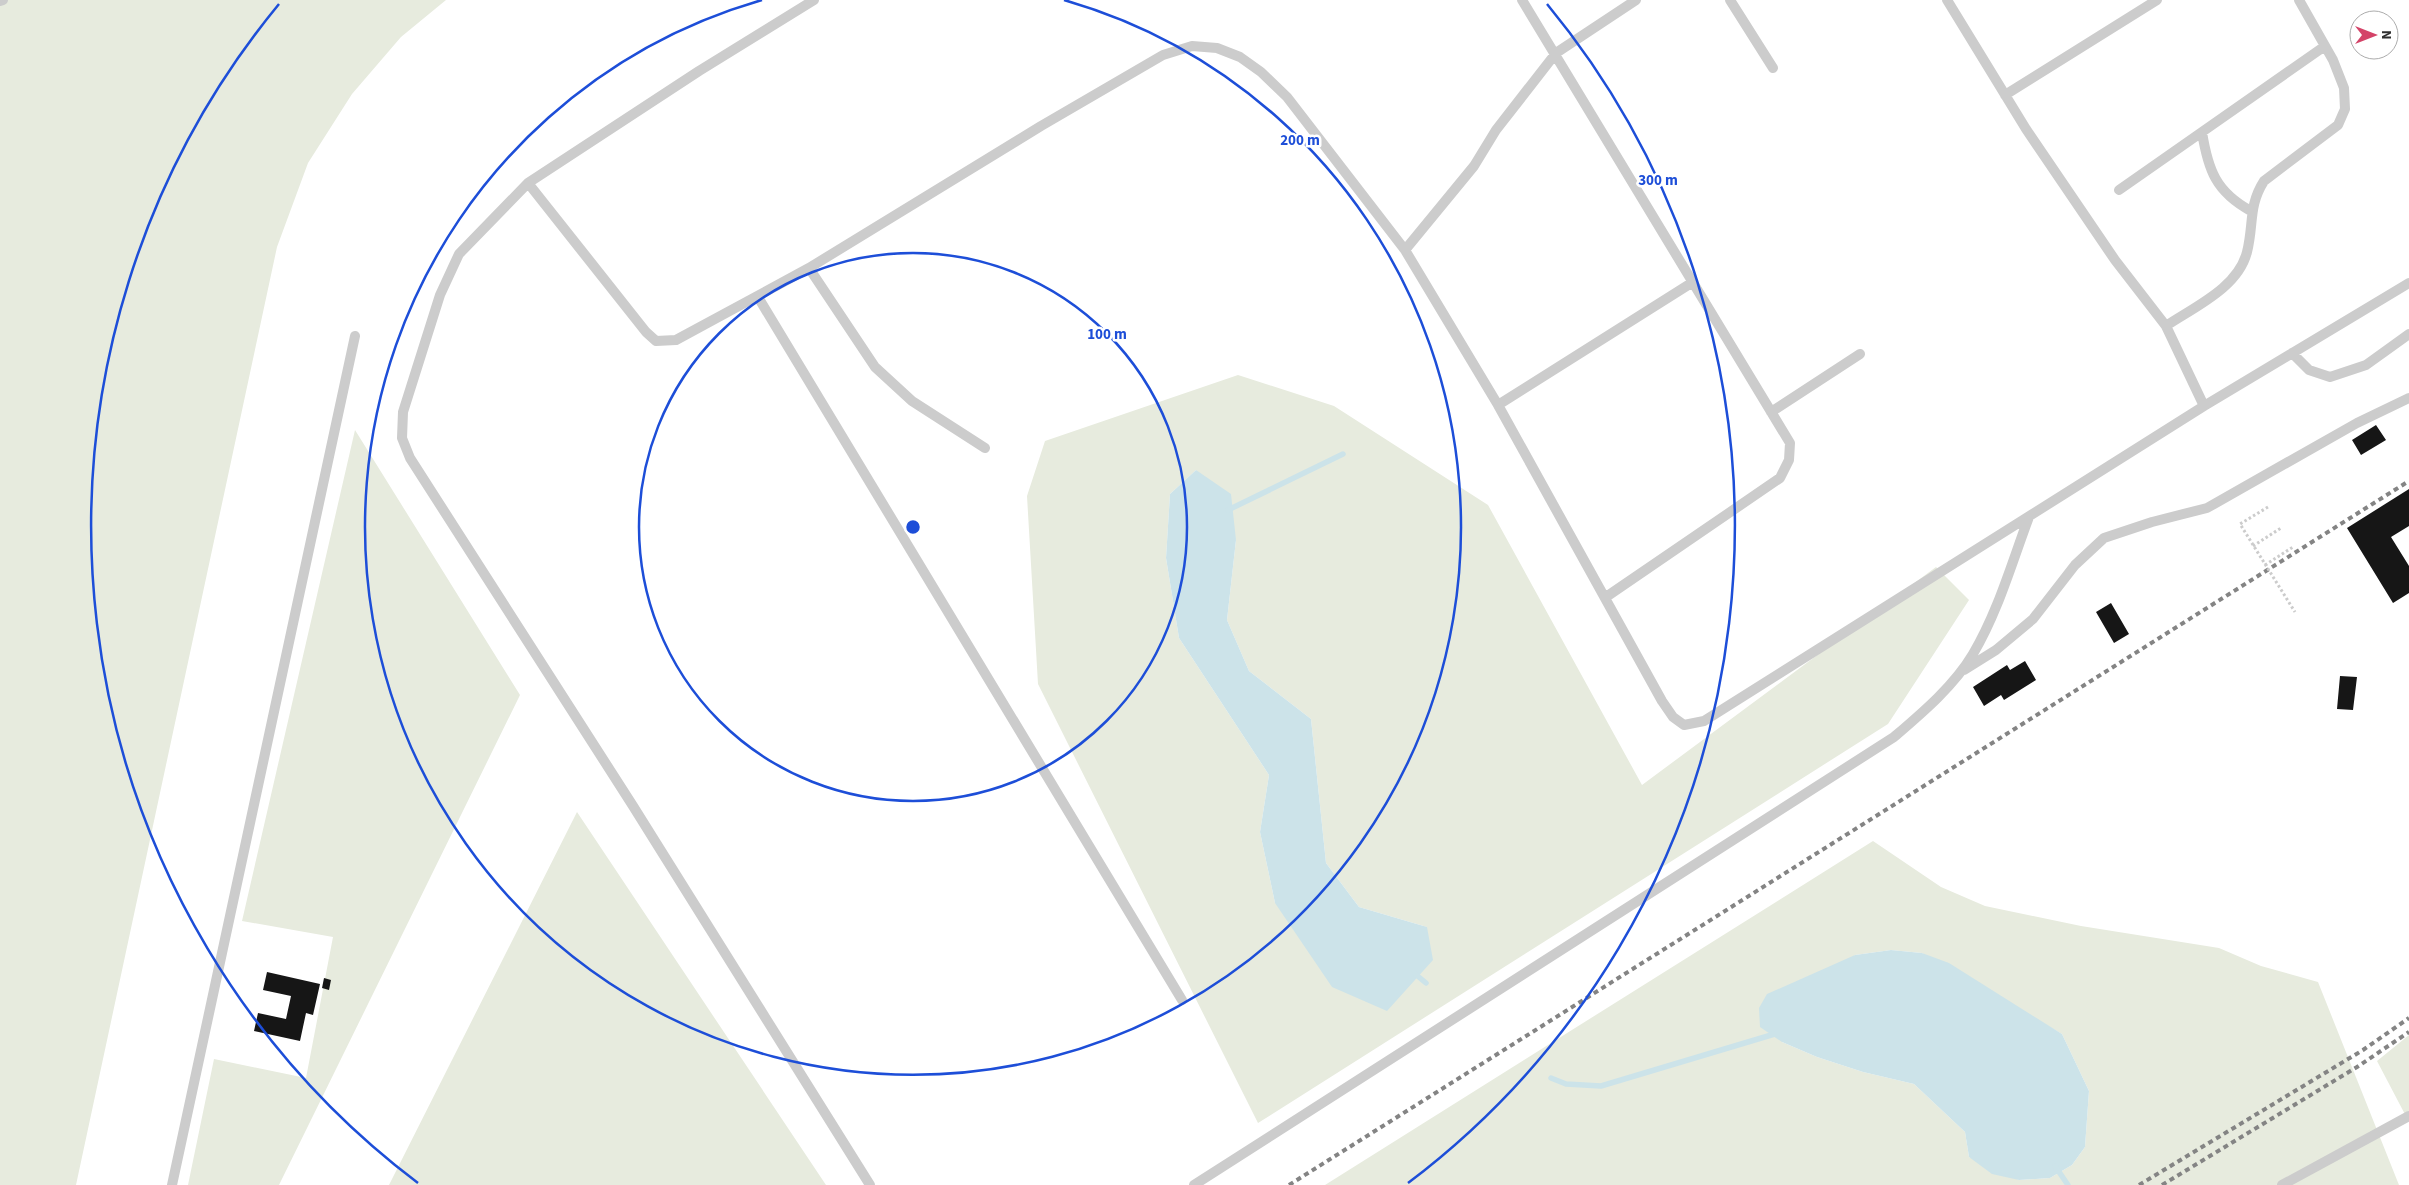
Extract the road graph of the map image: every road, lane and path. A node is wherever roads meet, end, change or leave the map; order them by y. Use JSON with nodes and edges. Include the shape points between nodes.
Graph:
{"nodes":[{"id":1,"x":814,"y":0,"type":"edge"},
{"id":2,"x":1522,"y":0,"type":"edge"},
{"id":3,"x":1636,"y":0,"type":"edge"},
{"id":4,"x":1730,"y":0,"type":"edge"},
{"id":5,"x":1947,"y":0,"type":"edge"},
{"id":6,"x":2157,"y":0,"type":"edge"},
{"id":7,"x":2299,"y":0,"type":"edge"},
{"id":8,"x":2325,"y":46,"type":"junction"},
{"id":9,"x":1556,"y":53,"type":"junction"},
{"id":10,"x":1773,"y":68,"type":"dead end"},
{"id":11,"x":2005,"y":95,"type":"junction"},
{"id":12,"x":2202,"y":132,"type":"junction"},
{"id":13,"x":528,"y":183,"type":"junction"},
{"id":14,"x":2119,"y":190,"type":"dead end"},
{"id":15,"x":2251,"y":211,"type":"junction"},
{"id":16,"x":1404,"y":250,"type":"junction"},
{"id":17,"x":809,"y":268,"type":"junction"},
{"id":18,"x":1693,"y":282,"type":"junction"},
{"id":19,"x":2409,"y":283,"type":"edge"},
{"id":20,"x":758,"y":297,"type":"junction"},
{"id":21,"x":2166,"y":326,"type":"junction"},
{"id":22,"x":2409,"y":334,"type":"edge"},
{"id":23,"x":355,"y":336,"type":"dead end"},
{"id":24,"x":2292,"y":353,"type":"junction"},
{"id":25,"x":1860,"y":354,"type":"dead end"},
{"id":26,"x":2409,"y":398,"type":"edge"},
{"id":27,"x":1498,"y":404,"type":"junction"},
{"id":28,"x":2204,"y":406,"type":"junction"},
{"id":29,"x":1771,"y":412,"type":"junction"},
{"id":30,"x":985,"y":448,"type":"dead end"},
{"id":31,"x":2268,"y":507,"type":"dead end"},
{"id":32,"x":2029,"y":517,"type":"junction"},
{"id":33,"x":2281,"y":528,"type":"dead end"},
{"id":34,"x":2253,"y":546,"type":"junction"},
{"id":35,"x":2293,"y":547,"type":"dead end"},
{"id":36,"x":2265,"y":565,"type":"junction"},
{"id":37,"x":1606,"y":598,"type":"junction"},
{"id":38,"x":2295,"y":612,"type":"dead end"},
{"id":39,"x":1959,"y":673,"type":"junction"},
{"id":40,"x":1182,"y":1000,"type":"dead end"},
{"id":41,"x":2409,"y":1116,"type":"edge"},
{"id":42,"x":172,"y":1185,"type":"edge"},
{"id":43,"x":870,"y":1185,"type":"edge"},
{"id":44,"x":1194,"y":1185,"type":"edge"},
{"id":45,"x":2282,"y":1185,"type":"edge"}],
"edges":[{"from":1,"to":13,"type":"lane"},
{"from":2,"to":9,"type":"lane"},
{"from":3,"to":9,"type":"lane"},
{"from":4,"to":10,"type":"lane"},
{"from":5,"to":11,"type":"lane"},
{"from":6,"to":11,"type":"lane"},
{"from":7,"to":8,"type":"lane"},
{"from":8,"to":12,"type":"lane"},
{"from":8,"to":15,"type":"lane","via":[[2344,88],[2345,109],[2338,125],[2264,181]]},
{"from":9,"to":16,"type":"lane","via":[[1502,122],[1474,166]]},
{"from":9,"to":18,"type":"lane"},
{"from":11,"to":21,"type":"lane","via":[[2115,260]]},
{"from":12,"to":14,"type":"lane"},
{"from":12,"to":15,"type":"lane","via":[[2213,176],[2234,202]]},
{"from":13,"to":20,"type":"lane","via":[[656,341],[676,340]]},
{"from":13,"to":43,"type":"lane","via":[[459,254],[440,295],[411,380],[403,412],[402,438],[410,458]]},
{"from":15,"to":21,"type":"lane","via":[[2247,254],[2233,279]]},
{"from":16,"to":17,"type":"lane","via":[[1288,97],[1240,56],[1217,48],[1192,46],[1163,55]]},
{"from":16,"to":27,"type":"lane"},
{"from":17,"to":20,"type":"lane"},
{"from":17,"to":30,"type":"lane","via":[[875,367],[912,400]]},
{"from":18,"to":27,"type":"lane"},
{"from":18,"to":29,"type":"lane"},
{"from":19,"to":24,"type":"lane"},
{"from":20,"to":40,"type":"lane"},
{"from":21,"to":28,"type":"lane"},
{"from":22,"to":24,"type":"lane","via":[[2366,365],[2330,377],[2309,370]]},
{"from":23,"to":42,"type":"lane"},
{"from":24,"to":28,"type":"lane"},
{"from":25,"to":29,"type":"lane"},
{"from":26,"to":39,"type":"lane","via":[[2356,423],[2221,502],[2104,538],[2075,565],[2027,625],[1996,650]]},
{"from":27,"to":37,"type":"lane"},
{"from":28,"to":32,"type":"lane"},
{"from":29,"to":37,"type":"lane","via":[[1790,444],[1789,460],[1780,478]]},
{"from":31,"to":34,"type":"path","bridge":true,"via":[[2240,524]]},
{"from":32,"to":37,"type":"lane","via":[[1704,721],[1684,724],[1673,717]]},
{"from":32,"to":39,"type":"lane","via":[[1986,628]]},
{"from":33,"to":34,"type":"path"},
{"from":34,"to":36,"type":"path","bridge":true},
{"from":35,"to":36,"type":"path"},
{"from":36,"to":38,"type":"path","bridge":true},
{"from":39,"to":44,"type":"lane","via":[[1927,708],[1894,736]]},
{"from":41,"to":45,"type":"lane"}]}
